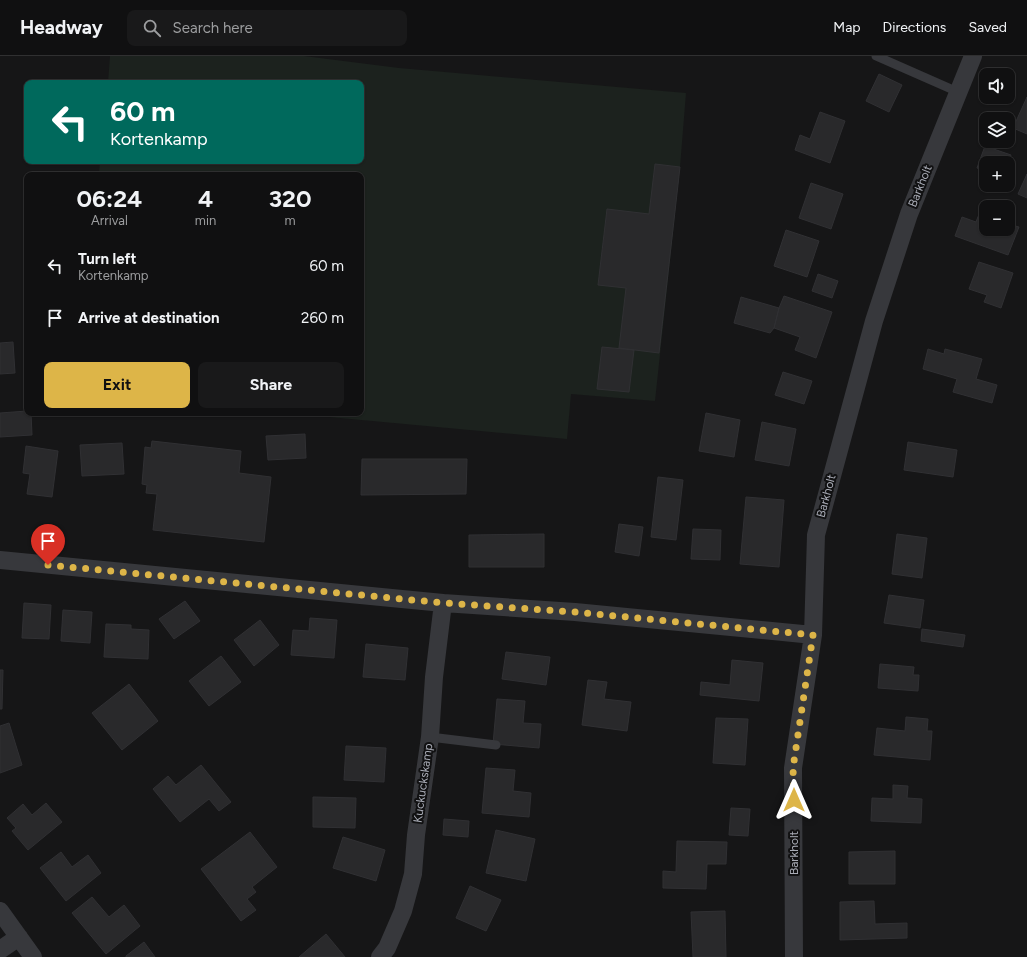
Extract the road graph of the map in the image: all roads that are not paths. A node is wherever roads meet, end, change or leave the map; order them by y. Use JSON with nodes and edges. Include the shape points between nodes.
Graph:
{"nodes":[{"id":1,"x":876,"y":56,"type":"edge"},
{"id":2,"x":973,"y":56,"type":"edge"},
{"id":3,"x":958,"y":92,"type":"junction"},
{"id":4,"x":0,"y":560,"type":"edge"},
{"id":5,"x":444,"y":603,"type":"junction"},
{"id":6,"x":813,"y":635,"type":"junction"},
{"id":7,"x":430,"y":737,"type":"junction"},
{"id":8,"x":496,"y":745,"type":"dead end"},
{"id":9,"x":0,"y":912,"type":"edge"},
{"id":10,"x":18,"y":937,"type":"junction"},
{"id":11,"x":0,"y":950,"type":"edge"},
{"id":12,"x":33,"y":957,"type":"edge"},
{"id":13,"x":380,"y":957,"type":"edge"},
{"id":14,"x":794,"y":957,"type":"edge"}],
"edges":[{"from":1,"to":3,"type":"lane"},
{"from":2,"to":3,"type":"street","name":"Barkholt"},
{"from":3,"to":6,"type":"street","name":"Barkholt","via":[[909,214],[874,321],[816,535]]},
{"from":4,"to":5,"type":"street"},
{"from":5,"to":6,"type":"street","via":[[575,612]]},
{"from":5,"to":7,"type":"street","name":"Kuckuckskamp","via":[[434,678]]},
{"from":6,"to":14,"type":"street","name":"Barkholt","via":[[793,768]]},
{"from":7,"to":8,"type":"lane"},
{"from":7,"to":13,"type":"street","name":"Kuckuckskamp","via":[[413,874],[403,911]]},
{"from":9,"to":10,"type":"street"},
{"from":10,"to":11,"type":"street"},
{"from":10,"to":12,"type":"street"}]}
